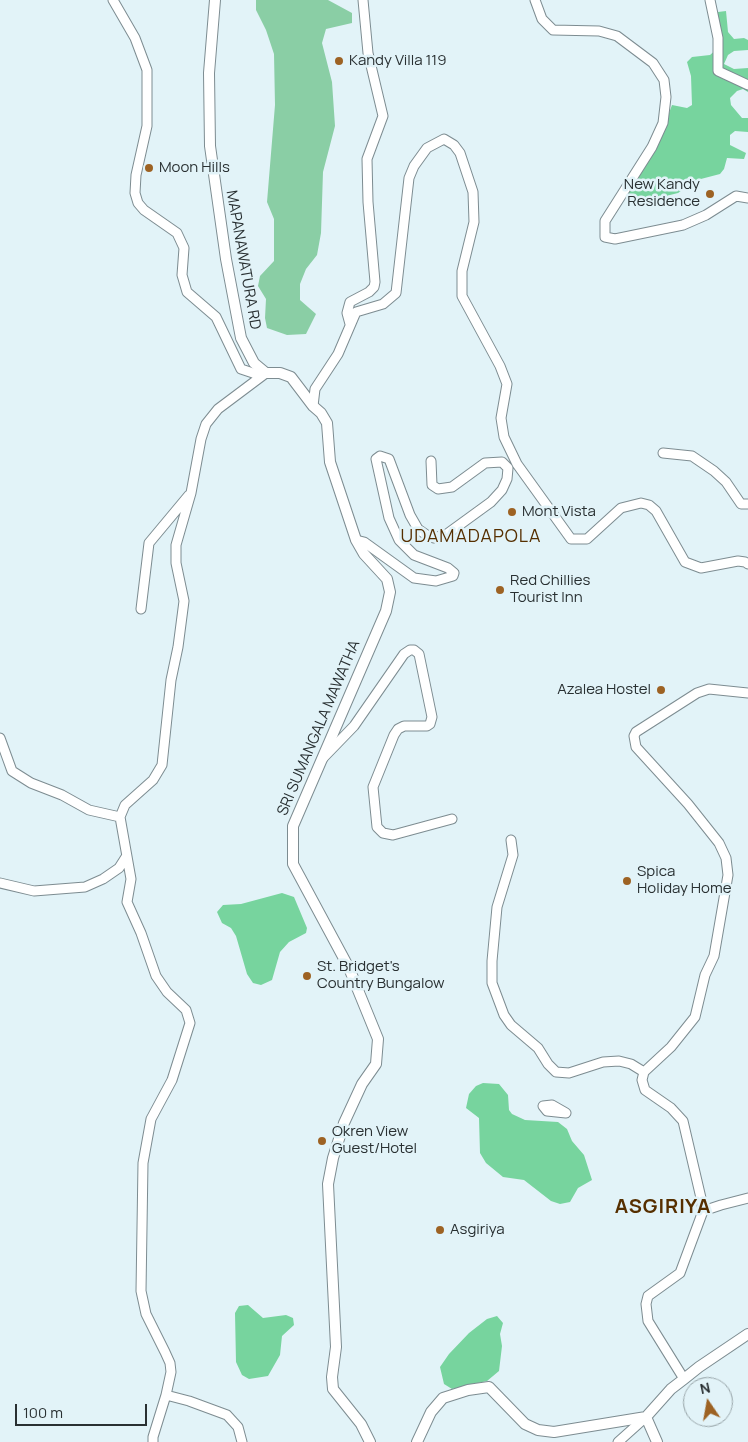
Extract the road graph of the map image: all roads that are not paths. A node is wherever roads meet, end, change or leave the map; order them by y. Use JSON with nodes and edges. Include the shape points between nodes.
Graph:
{"nodes":[{"id":1,"x":113,"y":0,"type":"edge"},
{"id":2,"x":215,"y":0,"type":"edge"},
{"id":3,"x":363,"y":0,"type":"edge"},
{"id":4,"x":535,"y":0,"type":"edge"},
{"id":5,"x":710,"y":0,"type":"edge"},
{"id":6,"x":748,"y":85,"type":"edge"},
{"id":7,"x":748,"y":198,"type":"edge"},
{"id":8,"x":350,"y":324,"type":"junction"},
{"id":9,"x":266,"y":373,"type":"junction"},
{"id":10,"x":313,"y":406,"type":"junction"},
{"id":11,"x":663,"y":453,"type":"dead end"},
{"id":12,"x":431,"y":460,"type":"dead end"},
{"id":13,"x":191,"y":493,"type":"junction"},
{"id":14,"x":748,"y":504,"type":"edge"},
{"id":15,"x":356,"y":540,"type":"junction"},
{"id":16,"x":748,"y":564,"type":"edge"},
{"id":17,"x":141,"y":610,"type":"dead end"},
{"id":18,"x":748,"y":693,"type":"edge"},
{"id":19,"x":0,"y":738,"type":"edge"},
{"id":20,"x":322,"y":760,"type":"junction"},
{"id":21,"x":120,"y":817,"type":"junction"},
{"id":22,"x":452,"y":819,"type":"dead end"},
{"id":23,"x":511,"y":840,"type":"dead end"},
{"id":24,"x":126,"y":857,"type":"junction"},
{"id":25,"x":0,"y":883,"type":"edge"},
{"id":26,"x":644,"y":1072,"type":"junction"},
{"id":27,"x":748,"y":1198,"type":"edge"},
{"id":28,"x":703,"y":1211,"type":"junction"},
{"id":29,"x":748,"y":1334,"type":"edge"},
{"id":30,"x":683,"y":1377,"type":"edge"},
{"id":31,"x":686,"y":1377,"type":"edge"},
{"id":32,"x":683,"y":1380,"type":"edge"},
{"id":33,"x":166,"y":1395,"type":"junction"},
{"id":34,"x":646,"y":1417,"type":"junction"},
{"id":35,"x":153,"y":1442,"type":"edge"},
{"id":36,"x":242,"y":1442,"type":"edge"},
{"id":37,"x":370,"y":1442,"type":"edge"},
{"id":38,"x":418,"y":1442,"type":"edge"},
{"id":39,"x":618,"y":1442,"type":"edge"},
{"id":40,"x":657,"y":1442,"type":"edge"}],
"edges":[{"from":1,"to":9,"type":"street","via":[[135,38],[147,70],[147,126],[136,175],[138,203],[177,233],[184,248],[182,275],[187,292],[216,317],[241,369]]},
{"from":2,"to":9,"type":"street","name":"MAPANAWATURA RD","via":[[209,73],[210,146],[241,338],[254,363]]},
{"from":3,"to":8,"type":"street","via":[[368,53],[383,116],[367,159],[375,282],[369,292],[350,302]]},
{"from":4,"to":7,"type":"street","via":[[542,19],[553,30],[599,31],[618,36],[653,63],[664,80],[663,123],[652,147],[605,221],[605,237],[615,239],[682,225],[706,215],[736,196]]},
{"from":5,"to":6,"type":"street","via":[[718,38],[718,71]]},
{"from":8,"to":10,"type":"street","via":[[338,354],[315,390]]},
{"from":8,"to":16,"type":"street","via":[[356,312],[383,304],[396,293],[409,178],[427,148],[444,139],[460,153],[473,192],[474,222],[462,271],[462,296],[507,384],[501,418],[504,437],[517,464],[571,539],[587,540],[621,508],[642,503],[656,511],[685,562],[701,568],[738,561]]},
{"from":9,"to":10,"type":"street","via":[[280,372],[291,377]]},
{"from":9,"to":13,"type":"street","via":[[218,409],[206,424]]},
{"from":10,"to":15,"type":"street","name":"SRI SUMANGALA MAWATHA","via":[[327,424],[330,462]]},
{"from":11,"to":14,"type":"street","via":[[692,456],[726,482],[741,504]]},
{"from":12,"to":15,"type":"street","via":[[432,485],[438,489],[452,486],[485,463],[502,462],[508,468],[508,479],[491,502],[447,534],[434,538],[418,528],[410,515],[389,459],[380,456],[376,459],[389,518],[399,540],[414,555],[448,568],[453,576],[436,581],[414,578],[364,542]]},
{"from":13,"to":17,"type":"street","via":[[149,543]]},
{"from":13,"to":21,"type":"street","via":[[176,545],[176,563],[184,601],[162,765],[153,780],[125,806]]},
{"from":15,"to":20,"type":"street","name":"SRI SUMANGALA MAWATHA","via":[[387,579],[390,592],[386,611]]},
{"from":18,"to":26,"type":"street","via":[[703,691],[634,736],[636,747],[719,843],[726,858],[728,875],[714,956],[705,975],[695,1017],[671,1047]]},
{"from":19,"to":21,"type":"street","via":[[12,772],[89,810]]},
{"from":20,"to":22,"type":"street","via":[[354,726],[404,654],[414,650],[419,654],[432,717],[427,726],[404,726],[394,735],[373,787],[377,827],[393,835]]},
{"from":20,"to":37,"type":"street","name":"SRI SUMANGALA MAWATHA","via":[[293,826],[293,864],[349,968],[378,1039],[376,1064],[362,1084],[344,1123],[328,1184],[336,1347],[333,1389],[361,1424]]},
{"from":21,"to":24,"type":"street"},
{"from":23,"to":26,"type":"street","via":[[512,855],[497,907],[492,961],[492,983],[504,1015],[538,1048],[556,1072],[568,1073],[603,1062],[619,1061]]},
{"from":24,"to":25,"type":"street","via":[[103,879],[85,887],[34,892]]},
{"from":24,"to":33,"type":"street","via":[[131,880],[127,902],[156,976],[186,1010],[190,1023],[172,1080],[151,1119],[143,1163],[142,1291],[146,1314],[170,1363]]},
{"from":26,"to":28,"type":"street","via":[[645,1090],[672,1108],[683,1121]]},
{"from":27,"to":28,"type":"street"},
{"from":28,"to":30,"type":"street","via":[[680,1274],[648,1296],[646,1304],[648,1321]]},
{"from":29,"to":31,"type":"street"},
{"from":32,"to":34,"type":"street"},
{"from":33,"to":35,"type":"street"},
{"from":33,"to":36,"type":"street","via":[[227,1415],[238,1427]]},
{"from":34,"to":38,"type":"street","via":[[554,1432],[538,1430],[524,1424],[489,1387],[443,1398],[431,1412]]},
{"from":34,"to":39,"type":"street"},
{"from":34,"to":40,"type":"street"}]}
